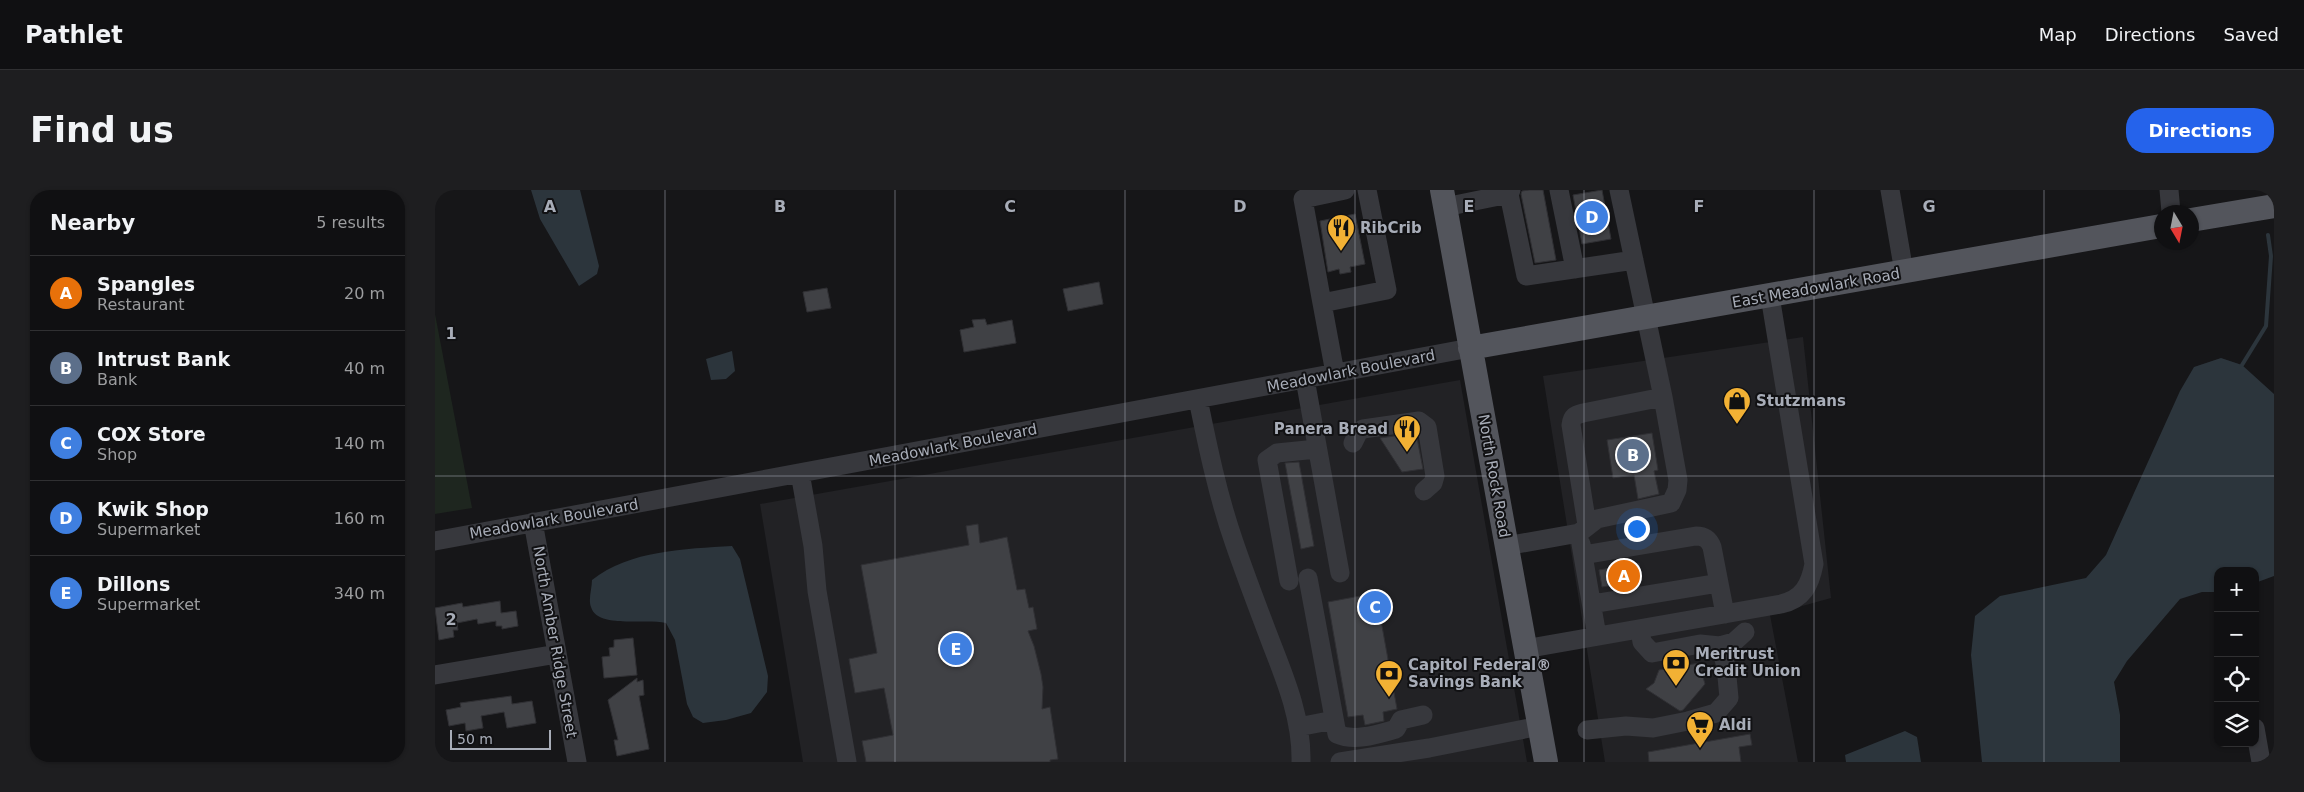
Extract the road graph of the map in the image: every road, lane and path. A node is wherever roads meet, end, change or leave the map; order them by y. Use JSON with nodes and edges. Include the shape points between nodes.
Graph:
{"nodes":[{"id":1,"x":1345,"y":190,"type":"edge"},
{"id":2,"x":1367,"y":190,"type":"edge"},
{"id":3,"x":1559,"y":190,"type":"edge"},
{"id":4,"x":1619,"y":190,"type":"edge"},
{"id":5,"x":1891,"y":190,"type":"edge"},
{"id":6,"x":2169,"y":190,"type":"edge"},
{"id":7,"x":1510,"y":192,"type":"edge"},
{"id":8,"x":1443,"y":198,"type":"edge"},
{"id":9,"x":2170,"y":205,"type":"edge"},
{"id":10,"x":2274,"y":206,"type":"edge"},
{"id":11,"x":2199,"y":219,"type":"edge"},
{"id":12,"x":2154,"y":227,"type":"edge"},
{"id":13,"x":1634,"y":260,"type":"junction"},
{"id":14,"x":1575,"y":269,"type":"junction"},
{"id":15,"x":1904,"y":272,"type":"junction"},
{"id":16,"x":1770,"y":296,"type":"junction"},
{"id":17,"x":1322,"y":303,"type":"junction"},
{"id":18,"x":1646,"y":317,"type":"junction"},
{"id":19,"x":1470,"y":348,"type":"junction"},
{"id":20,"x":1335,"y":373,"type":"junction"},
{"id":21,"x":1305,"y":379,"type":"junction"},
{"id":22,"x":1663,"y":397,"type":"junction"},
{"id":23,"x":1198,"y":399,"type":"junction"},
{"id":24,"x":1353,"y":443,"type":"dead end"},
{"id":25,"x":1317,"y":449,"type":"junction"},
{"id":26,"x":800,"y":473,"type":"junction"},
{"id":27,"x":1424,"y":491,"type":"dead end"},
{"id":28,"x":533,"y":522,"type":"junction"},
{"id":29,"x":1583,"y":529,"type":"junction"},
{"id":30,"x":435,"y":541,"type":"edge"},
{"id":31,"x":1506,"y":546,"type":"junction"},
{"id":32,"x":1583,"y":555,"type":"junction"},
{"id":33,"x":1340,"y":573,"type":"dead end"},
{"id":34,"x":1308,"y":578,"type":"dead end"},
{"id":35,"x":1289,"y":581,"type":"dead end"},
{"id":36,"x":1719,"y":583,"type":"junction"},
{"id":37,"x":1592,"y":604,"type":"junction"},
{"id":38,"x":1725,"y":614,"type":"junction"},
{"id":39,"x":1640,"y":629,"type":"junction"},
{"id":40,"x":1745,"y":632,"type":"dead end"},
{"id":41,"x":1597,"y":636,"type":"junction"},
{"id":42,"x":1720,"y":646,"type":"junction"},
{"id":43,"x":1525,"y":649,"type":"junction"},
{"id":44,"x":557,"y":654,"type":"junction"},
{"id":45,"x":435,"y":675,"type":"edge"},
{"id":46,"x":1423,"y":716,"type":"dead end"},
{"id":47,"x":1334,"y":720,"type":"junction"},
{"id":48,"x":1540,"y":726,"type":"junction"},
{"id":49,"x":1298,"y":727,"type":"junction"},
{"id":50,"x":1587,"y":730,"type":"dead end"},
{"id":51,"x":2258,"y":747,"type":"edge"},
{"id":52,"x":1431,"y":755,"type":"edge"},
{"id":53,"x":577,"y":762,"type":"edge"},
{"id":54,"x":847,"y":762,"type":"edge"},
{"id":55,"x":1301,"y":762,"type":"edge"},
{"id":56,"x":1341,"y":762,"type":"edge"},
{"id":57,"x":1546,"y":762,"type":"edge"},
{"id":58,"x":2261,"y":762,"type":"edge"}],
"edges":[{"from":1,"to":17,"type":"street","via":[[1303,199]]},
{"from":2,"to":17,"type":"street","via":[[1387,290]]},
{"from":3,"to":14,"type":"street"},
{"from":4,"to":13,"type":"street"},
{"from":5,"to":15,"type":"street"},
{"from":6,"to":9,"type":"street"},
{"from":7,"to":8,"type":"street"},
{"from":7,"to":14,"type":"street","via":[[1526,276]]},
{"from":8,"to":19,"type":"main road","name":"North Rock Road"},
{"from":10,"to":11,"type":"main road"},
{"from":12,"to":15,"type":"main road","name":"East Meadowlark Road"},
{"from":13,"to":14,"type":"street"},
{"from":13,"to":18,"type":"street"},
{"from":15,"to":16,"type":"main road","name":"East Meadowlark Road"},
{"from":16,"to":18,"type":"main road","name":"East Meadowlark Road"},
{"from":16,"to":38,"type":"street","via":[[1814,564],[1805,592],[1791,602]]},
{"from":17,"to":20,"type":"street"},
{"from":18,"to":19,"type":"main road","name":"East Meadowlark Road"},
{"from":18,"to":22,"type":"street"},
{"from":19,"to":20,"type":"street","name":"Meadowlark Boulevard"},
{"from":19,"to":31,"type":"main road","name":"North Rock Road"},
{"from":20,"to":21,"type":"street","name":"Meadowlark Boulevard"},
{"from":21,"to":23,"type":"street","name":"Meadowlark Boulevard"},
{"from":21,"to":25,"type":"street"},
{"from":22,"to":29,"type":"street","via":[[1677,474],[1675,498],[1665,506],[1609,516]]},
{"from":22,"to":29,"type":"street","via":[[1583,413],[1572,419]]},
{"from":23,"to":26,"type":"street","name":"Meadowlark Boulevard"},
{"from":23,"to":49,"type":"street","via":[[1219,495],[1289,689]]},
{"from":24,"to":27,"type":"street","via":[[1363,429],[1419,422],[1427,427],[1435,476],[1433,483]]},
{"from":25,"to":33,"type":"street"},
{"from":25,"to":35,"type":"street","via":[[1277,453],[1267,460]]},
{"from":26,"to":28,"type":"street","name":"Meadowlark Boulevard"},
{"from":26,"to":54,"type":"street"},
{"from":28,"to":30,"type":"street","name":"Meadowlark Boulevard"},
{"from":28,"to":44,"type":"street","name":"North Amber Ridge Street"},
{"from":29,"to":31,"type":"street"},
{"from":29,"to":32,"type":"street"},
{"from":31,"to":43,"type":"main road","name":"North Rock Road"},
{"from":32,"to":36,"type":"street","via":[[1703,536],[1712,547]]},
{"from":32,"to":37,"type":"street"},
{"from":34,"to":47,"type":"street"},
{"from":36,"to":37,"type":"street"},
{"from":36,"to":38,"type":"street"},
{"from":37,"to":41,"type":"street"},
{"from":38,"to":39,"type":"street"},
{"from":39,"to":41,"type":"street"},
{"from":39,"to":42,"type":"street","via":[[1642,642],[1652,653],[1700,644]]},
{"from":40,"to":42,"type":"street","via":[[1734,642]]},
{"from":41,"to":43,"type":"street"},
{"from":42,"to":50,"type":"street","via":[[1729,698],[1716,713],[1653,728],[1626,726]]},
{"from":43,"to":48,"type":"main road","name":"North Rock Road"},
{"from":44,"to":45,"type":"street"},
{"from":44,"to":53,"type":"street","name":"North Amber Ridge Street"},
{"from":46,"to":47,"type":"street","via":[[1401,720],[1396,729],[1356,738],[1337,734]]},
{"from":47,"to":49,"type":"street"},
{"from":48,"to":52,"type":"street"},
{"from":48,"to":57,"type":"main road","name":"North Rock Road"},
{"from":49,"to":55,"type":"street"},
{"from":51,"to":58,"type":"street"},
{"from":52,"to":56,"type":"street"}]}
